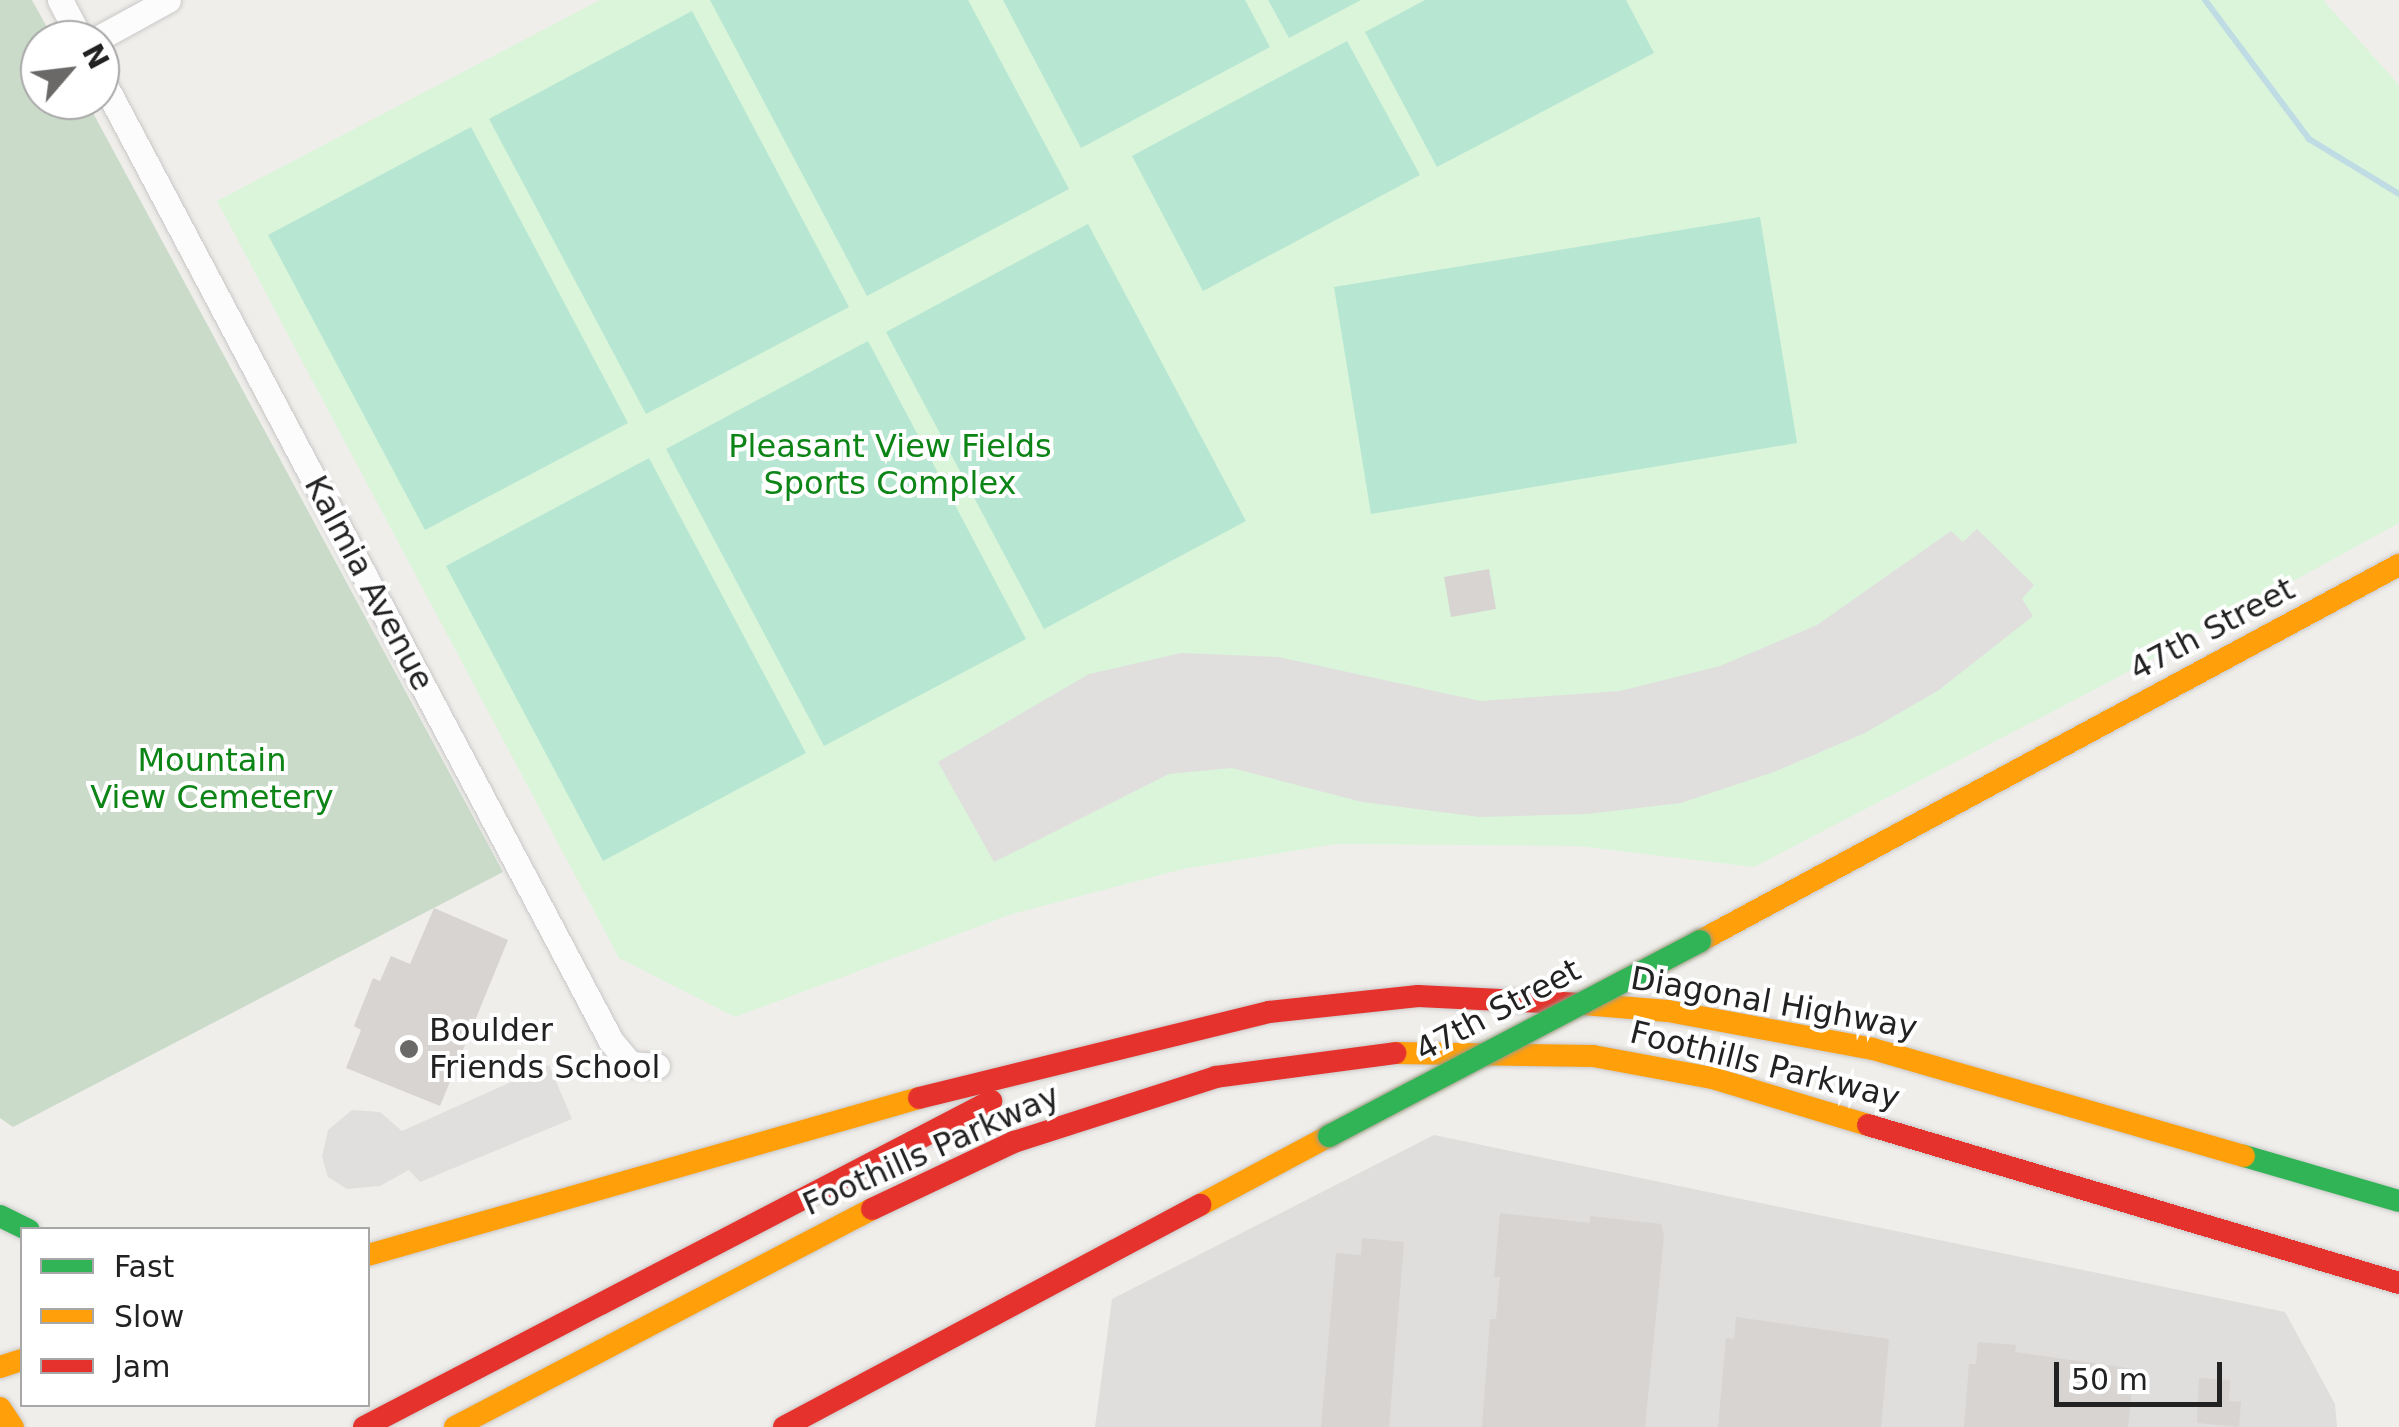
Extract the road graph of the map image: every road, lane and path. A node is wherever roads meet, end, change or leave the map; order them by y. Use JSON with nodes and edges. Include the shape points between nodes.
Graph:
{"nodes":[{"id":1,"x":168,"y":0,"type":"edge"},
{"id":2,"x":120,"y":26,"type":"edge"},
{"id":3,"x":120,"y":114,"type":"edge"},
{"id":4,"x":2399,"y":564,"type":"edge"},
{"id":5,"x":1123,"y":1045,"type":"junction"},
{"id":6,"x":656,"y":1066,"type":"dead end"},
{"id":7,"x":2399,"y":1201,"type":"edge"},
{"id":8,"x":0,"y":1216,"type":"edge"},
{"id":9,"x":23,"y":1227,"type":"edge"},
{"id":10,"x":370,"y":1254,"type":"edge"},
{"id":11,"x":2364,"y":1272,"type":"junction"},
{"id":12,"x":2399,"y":1283,"type":"edge"},
{"id":13,"x":2399,"y":1294,"type":"edge"},
{"id":14,"x":0,"y":1408,"type":"edge"},
{"id":15,"x":812,"y":1421,"type":"edge"},
{"id":16,"x":13,"y":1427,"type":"edge"},
{"id":17,"x":364,"y":1427,"type":"edge"},
{"id":18,"x":454,"y":1427,"type":"edge"},
{"id":19,"x":784,"y":1427,"type":"edge"}],
"edges":[{"from":1,"to":2,"type":"street"},
{"from":3,"to":6,"type":"street","name":"Kalmia Avenue","via":[[611,1041],[630,1064]]},
{"from":4,"to":15,"type":"main road","name":"47th Street","bridge":true,"via":[[1329,1136]]},
{"from":5,"to":7,"type":"main road","name":"Diagonal Highway","via":[[1268,1012],[1418,996],[1668,1011],[1872,1049]]},
{"from":5,"to":10,"type":"main road"},
{"from":5,"to":17,"type":"main road","name":"Foothills Parkway","via":[[954,1118]]},
{"from":8,"to":9,"type":"main road"},
{"from":11,"to":12,"type":"main road","name":"Foothills Parkway"},
{"from":11,"to":13,"type":"main road"},
{"from":11,"to":18,"type":"main road","name":"Foothills Parkway","via":[[1712,1078],[1553,1054],[1356,1056],[1216,1077],[1014,1142],[838,1224]]},
{"from":14,"to":16,"type":"main road"},
{"from":15,"to":19,"type":"main road","name":"47th Street"}]}
